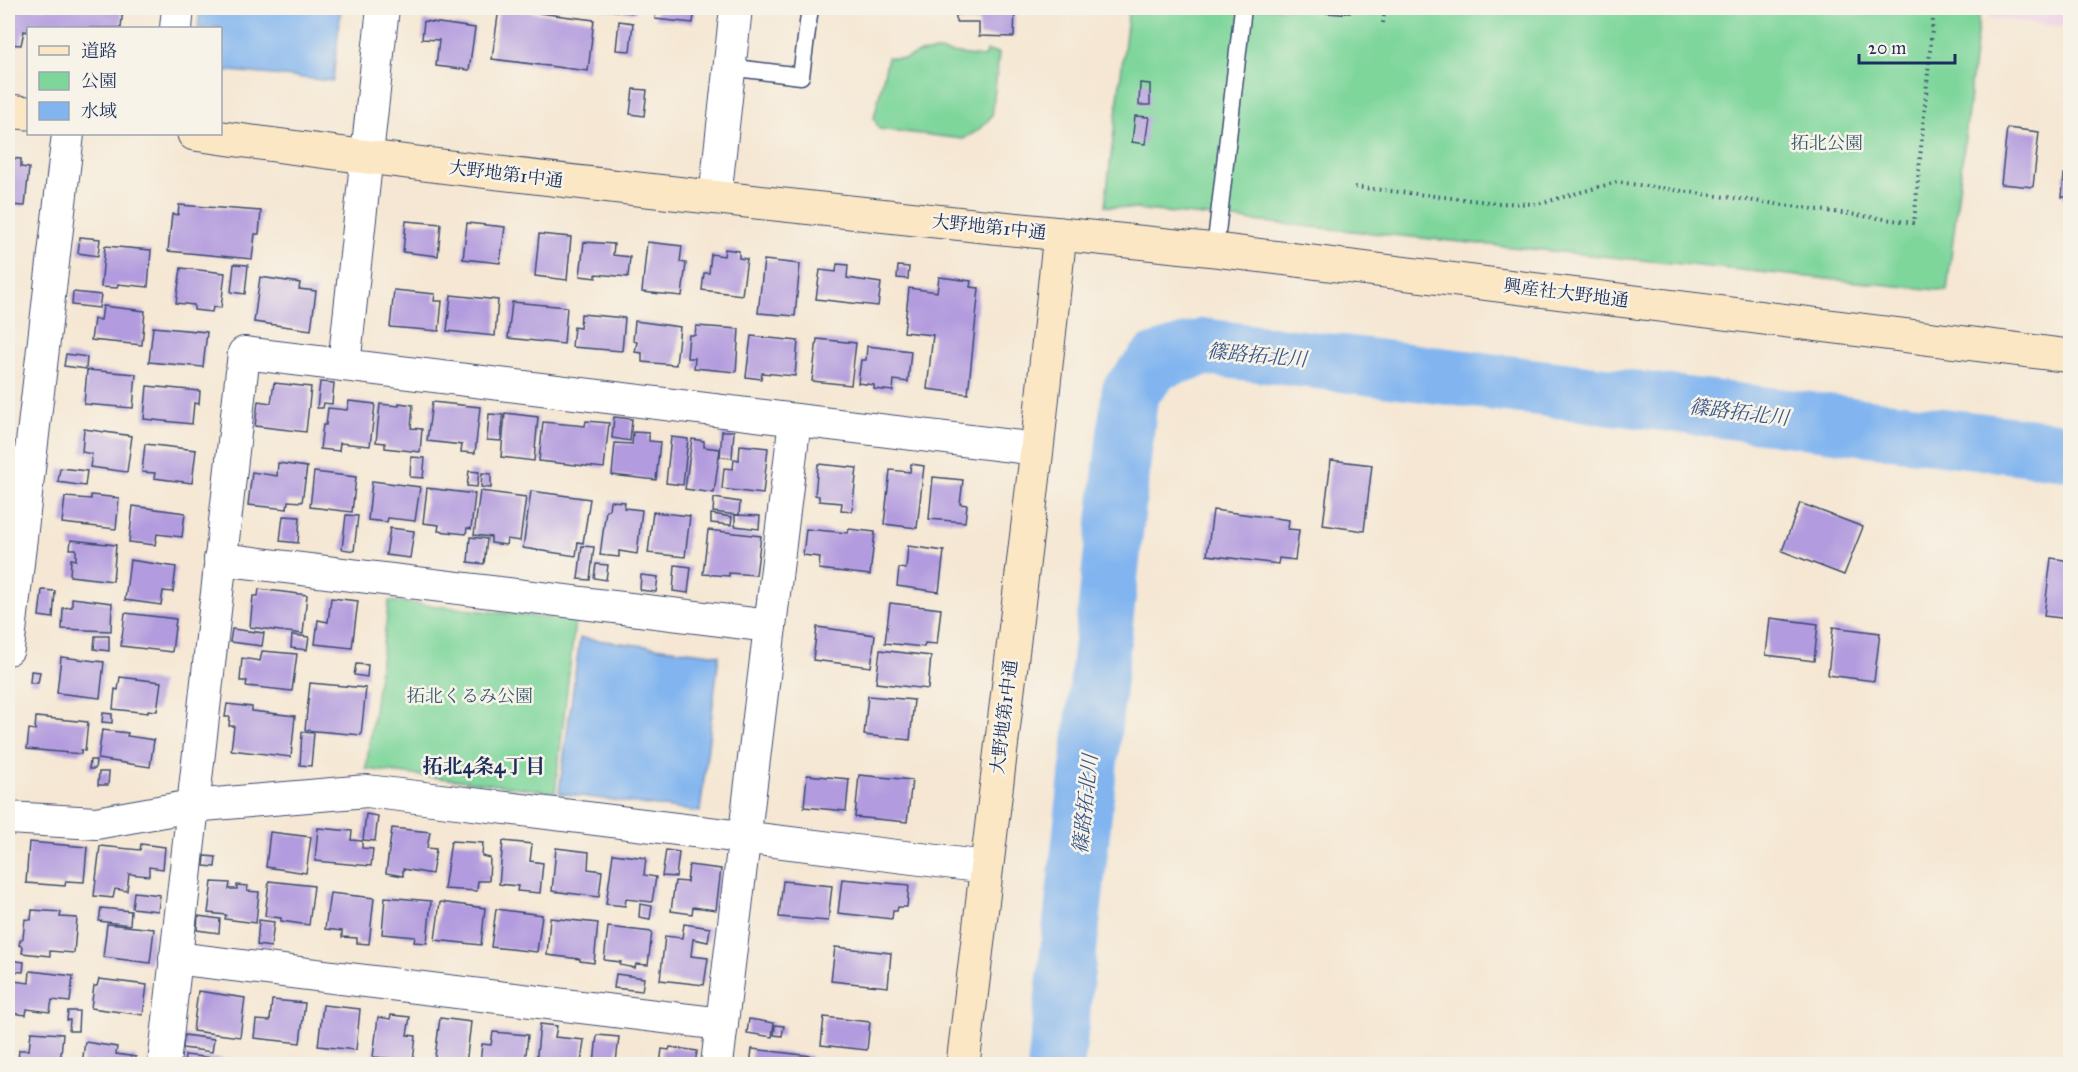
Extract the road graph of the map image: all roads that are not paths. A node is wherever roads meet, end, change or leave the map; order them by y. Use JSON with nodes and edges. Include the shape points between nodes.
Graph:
{"nodes":[{"id":1,"x":178,"y":8,"type":"edge"},
{"id":2,"x":383,"y":8,"type":"edge"},
{"id":3,"x":736,"y":8,"type":"edge"},
{"id":4,"x":810,"y":8,"type":"edge"},
{"id":5,"x":1243,"y":8,"type":"edge"},
{"id":6,"x":176,"y":27,"type":"edge"},
{"id":7,"x":728,"y":67,"type":"junction"},
{"id":8,"x":8,"y":111,"type":"edge"},
{"id":9,"x":27,"y":113,"type":"edge"},
{"id":10,"x":68,"y":135,"type":"edge"},
{"id":11,"x":201,"y":135,"type":"edge"},
{"id":12,"x":365,"y":157,"type":"junction"},
{"id":13,"x":715,"y":198,"type":"junction"},
{"id":14,"x":1060,"y":234,"type":"junction"},
{"id":15,"x":1215,"y":250,"type":"junction"},
{"id":16,"x":2070,"y":356,"type":"edge"},
{"id":17,"x":344,"y":365,"type":"junction"},
{"id":18,"x":795,"y":420,"type":"junction"},
{"id":19,"x":1037,"y":449,"type":"junction"},
{"id":20,"x":220,"y":559,"type":"junction"},
{"id":21,"x":770,"y":626,"type":"junction"},
{"id":22,"x":8,"y":649,"type":"edge"},
{"id":23,"x":192,"y":806,"type":"junction"},
{"id":24,"x":8,"y":818,"type":"edge"},
{"id":25,"x":744,"y":836,"type":"junction"},
{"id":26,"x":986,"y":867,"type":"junction"},
{"id":27,"x":175,"y":958,"type":"junction"},
{"id":28,"x":722,"y":1024,"type":"junction"},
{"id":29,"x":164,"y":1065,"type":"edge"},
{"id":30,"x":717,"y":1065,"type":"edge"},
{"id":31,"x":963,"y":1065,"type":"edge"}],
"edges":[{"from":1,"to":6,"type":"street"},
{"from":2,"to":12,"type":"street"},
{"from":3,"to":7,"type":"street"},
{"from":4,"to":7,"type":"lane","via":[[801,76]]},
{"from":5,"to":15,"type":"lane"},
{"from":7,"to":13,"type":"street"},
{"from":8,"to":9,"type":"street"},
{"from":10,"to":22,"type":"street"},
{"from":11,"to":12,"type":"street","name":"大野地第1中通"},
{"from":12,"to":13,"type":"street","name":"大野地第1中通"},
{"from":12,"to":17,"type":"street"},
{"from":13,"to":14,"type":"street","name":"大野地第1中通"},
{"from":14,"to":15,"type":"street","name":"興産社大野地通"},
{"from":14,"to":19,"type":"street","name":"大野地第1中通"},
{"from":15,"to":16,"type":"street","name":"興産社大野地通"},
{"from":17,"to":18,"type":"street"},
{"from":17,"to":20,"type":"street","via":[[244,353]]},
{"from":18,"to":19,"type":"street"},
{"from":18,"to":21,"type":"street"},
{"from":19,"to":26,"type":"street","name":"大野地第1中通"},
{"from":20,"to":21,"type":"street"},
{"from":20,"to":23,"type":"street"},
{"from":21,"to":25,"type":"street"},
{"from":23,"to":24,"type":"street","via":[[96,823]]},
{"from":23,"to":25,"type":"street","via":[[367,790]]},
{"from":23,"to":27,"type":"street"},
{"from":25,"to":26,"type":"street"},
{"from":25,"to":28,"type":"street"},
{"from":26,"to":31,"type":"street","name":"大野地第1中通"},
{"from":27,"to":28,"type":"street"},
{"from":27,"to":29,"type":"street"},
{"from":28,"to":30,"type":"street"}]}
